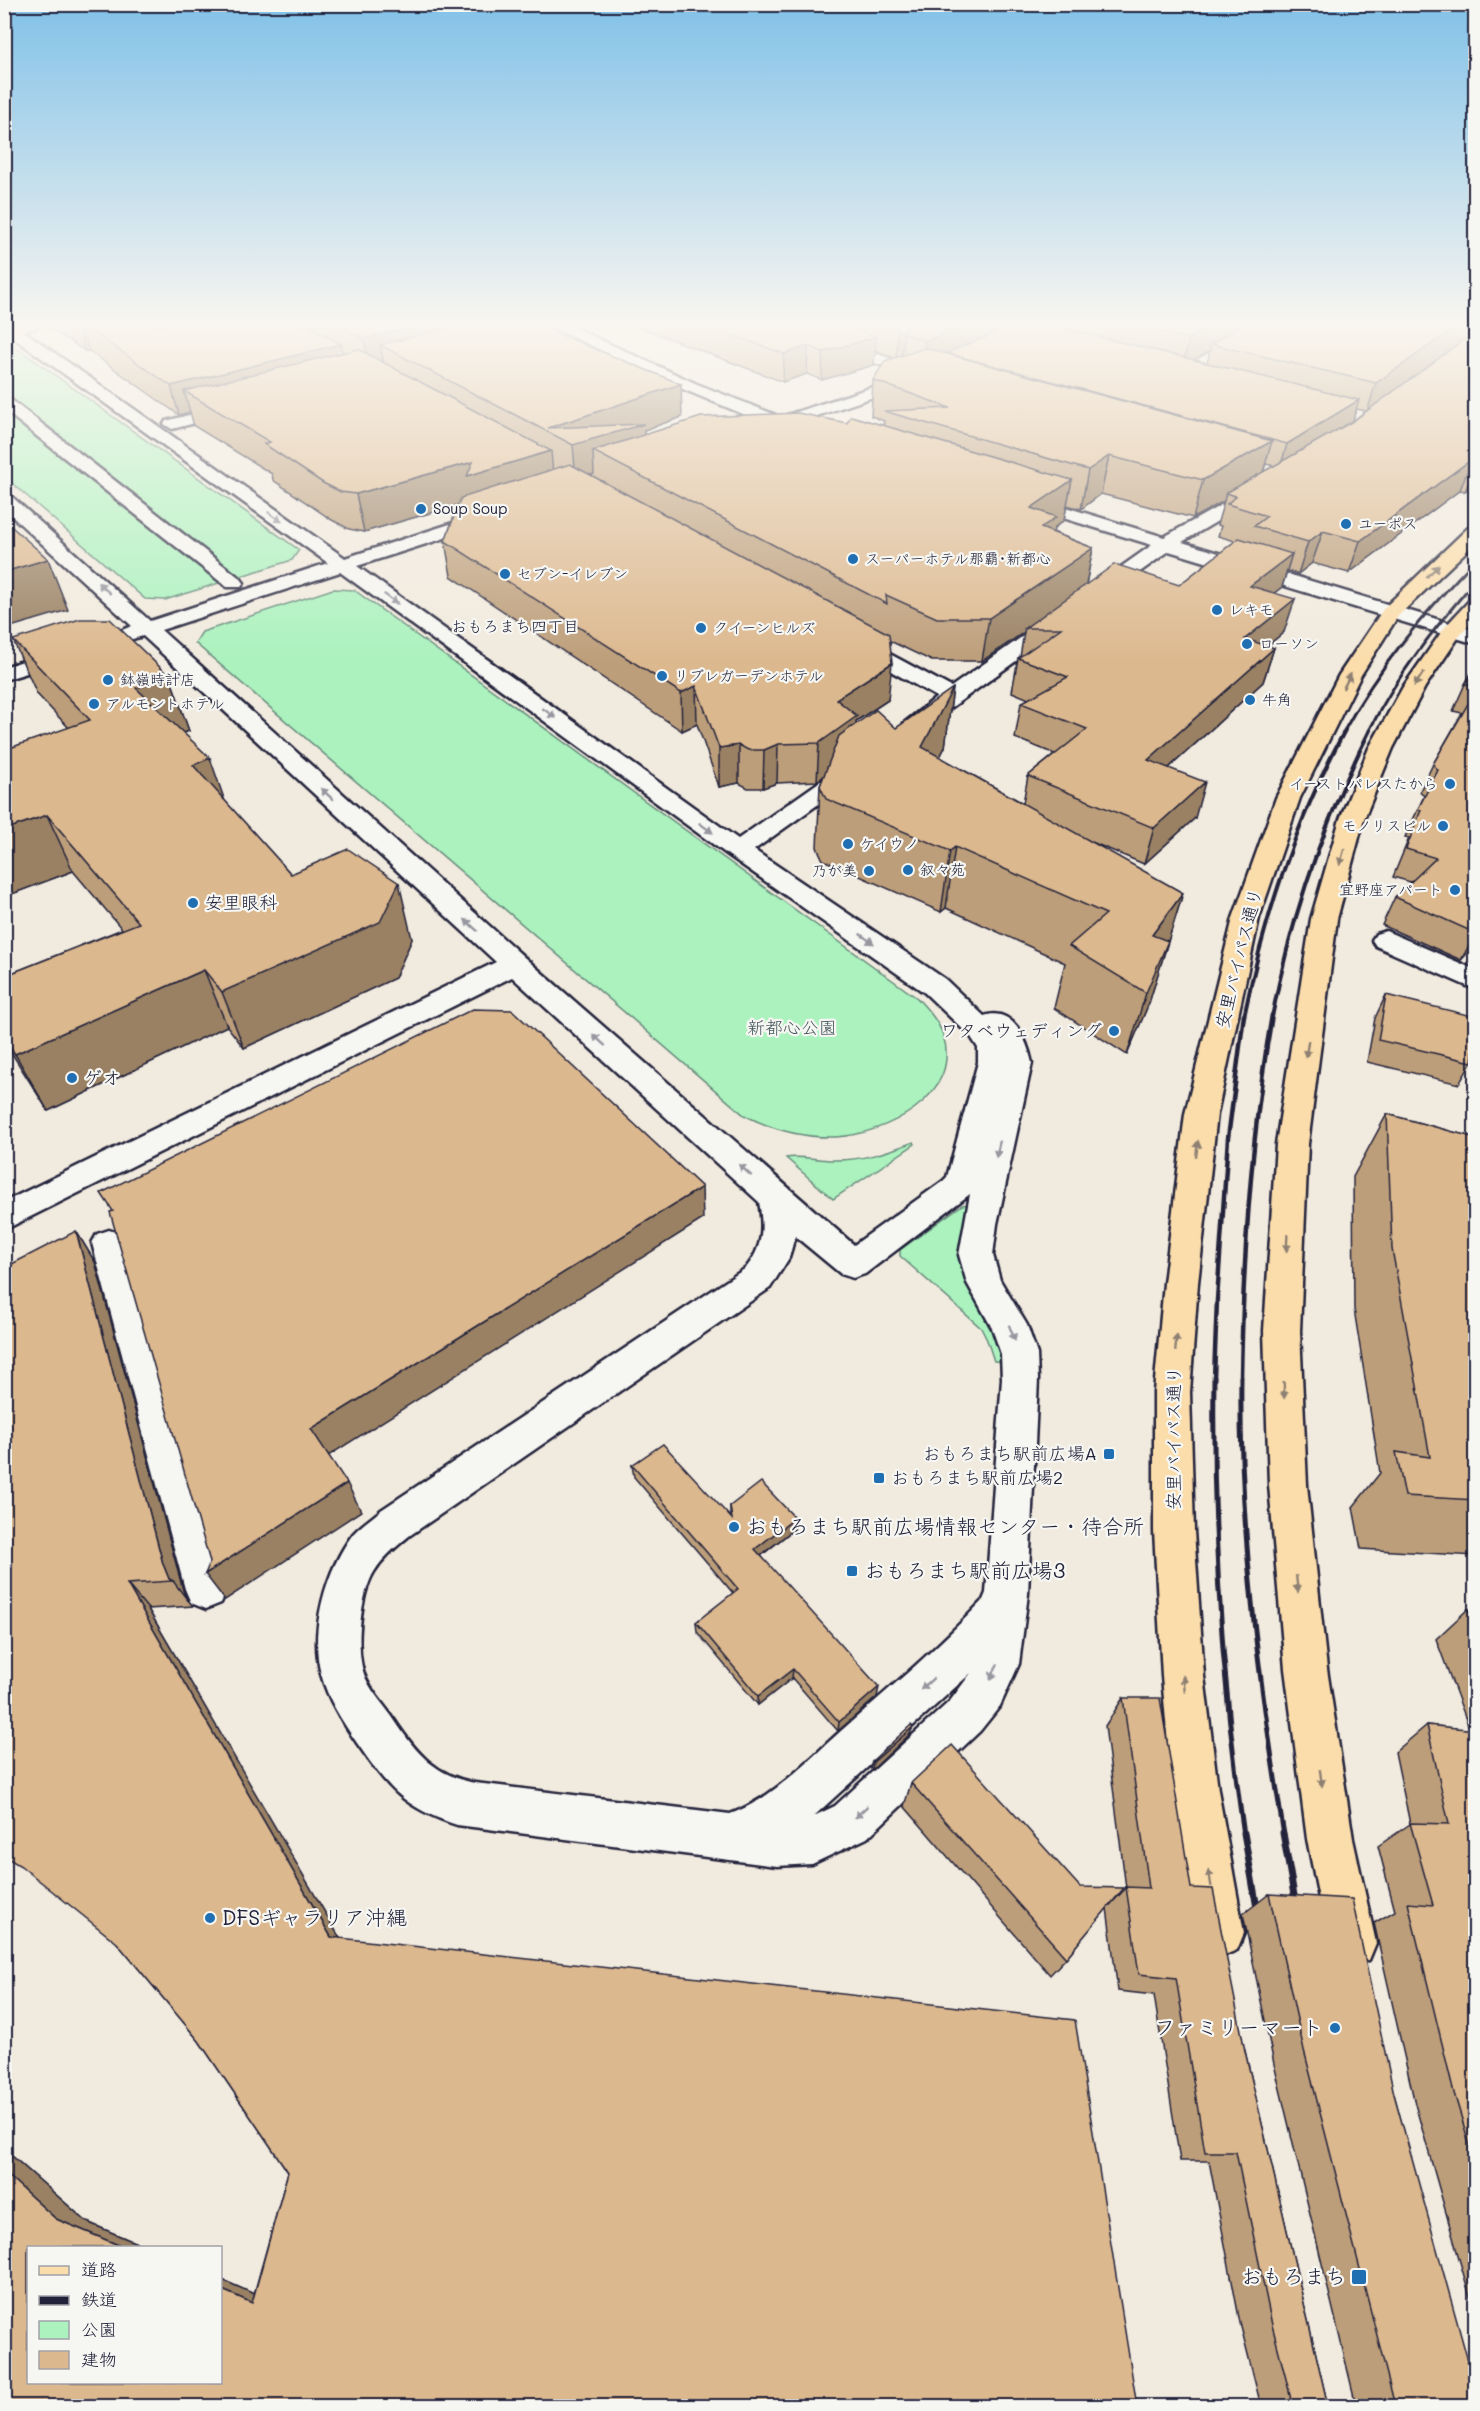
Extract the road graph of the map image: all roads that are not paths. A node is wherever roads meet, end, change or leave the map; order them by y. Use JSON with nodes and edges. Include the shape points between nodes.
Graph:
{"nodes":[{"id":1,"x":49,"y":438,"type":"edge"},
{"id":2,"x":161,"y":438,"type":"edge"},
{"id":3,"x":1272,"y":481,"type":"edge"},
{"id":4,"x":1010,"y":496,"type":"edge"},
{"id":5,"x":4,"y":499,"type":"edge"},
{"id":6,"x":509,"y":511,"type":"edge"},
{"id":7,"x":1476,"y":531,"type":"edge"},
{"id":8,"x":1166,"y":544,"type":"junction"},
{"id":9,"x":343,"y":565,"type":"junction"},
{"id":10,"x":234,"y":583,"type":"dead end"},
{"id":11,"x":1476,"y":605,"type":"edge"},
{"id":12,"x":1391,"y":612,"type":"junction"},
{"id":13,"x":147,"y":628,"type":"junction"},
{"id":14,"x":837,"y":634,"type":"edge"},
{"id":15,"x":1464,"y":635,"type":"edge"},
{"id":16,"x":106,"y":641,"type":"edge"},
{"id":17,"x":85,"y":648,"type":"edge"},
{"id":18,"x":4,"y":674,"type":"edge"},
{"id":19,"x":952,"y":696,"type":"junction"},
{"id":20,"x":894,"y":738,"type":"edge"},
{"id":21,"x":875,"y":752,"type":"edge"},
{"id":22,"x":737,"y":850,"type":"junction"},
{"id":23,"x":1386,"y":940,"type":"dead end"},
{"id":24,"x":514,"y":964,"type":"junction"},
{"id":25,"x":1476,"y":981,"type":"edge"},
{"id":26,"x":935,"y":986,"type":"junction"},
{"id":27,"x":774,"y":1196,"type":"junction"},
{"id":28,"x":4,"y":1217,"type":"edge"},
{"id":29,"x":109,"y":1243,"type":"edge"},
{"id":30,"x":206,"y":1589,"type":"edge"},
{"id":31,"x":1228,"y":1972,"type":"edge"},
{"id":32,"x":1359,"y":1978,"type":"edge"}],
"edges":[{"from":1,"to":10,"type":"street"},
{"from":2,"to":9,"type":"street","one_way":true},
{"from":3,"to":8,"type":"street"},
{"from":4,"to":8,"type":"street"},
{"from":13,"to":5,"type":"street","one_way":true},
{"from":6,"to":9,"type":"street"},
{"from":12,"to":7,"type":"main road","name":"安里バイパス通り","one_way":true},
{"from":8,"to":12,"type":"street"},
{"from":8,"to":19,"type":"street"},
{"from":9,"to":13,"type":"street"},
{"from":9,"to":22,"type":"street","one_way":true},
{"from":11,"to":15,"type":"main road"},
{"from":12,"to":15,"type":"street"},
{"from":31,"to":12,"type":"main road","name":"安里バイパス通り","one_way":true,"via":[[1195,1790],[1182,1665],[1174,1531],[1172,1392],[1182,1272],[1201,1114],[1246,918],[1288,798],[1350,675]]},
{"from":13,"to":16,"type":"street"},
{"from":24,"to":13,"type":"street","one_way":true},
{"from":14,"to":19,"type":"street"},
{"from":15,"to":32,"type":"main road","one_way":true,"via":[[1414,687],[1381,748],[1352,819],[1324,919],[1292,1144],[1282,1331],[1288,1485],[1306,1670],[1329,1839]]},
{"from":17,"to":18,"type":"street"},
{"from":19,"to":20,"type":"street"},
{"from":21,"to":22,"type":"street"},
{"from":22,"to":26,"type":"street","one_way":true},
{"from":23,"to":25,"type":"street"},
{"from":27,"to":24,"type":"street","one_way":true},
{"from":24,"to":28,"type":"street"},
{"from":26,"to":27,"type":"street","via":[[981,1030],[993,1047],[993,1062],[962,1182],[853,1264]]},
{"from":26,"to":27,"type":"street","one_way":true,"via":[[1003,1029],[1017,1063],[976,1255],[984,1283],[1009,1325],[1019,1354],[1007,1594],[998,1614],[966,1649],[795,1802],[756,1828],[727,1838],[459,1804],[423,1788],[398,1766],[346,1686],[338,1648],[339,1616],[353,1574],[367,1548],[395,1523],[758,1278],[778,1245],[779,1218]]},
{"from":29,"to":30,"type":"street"}]}
